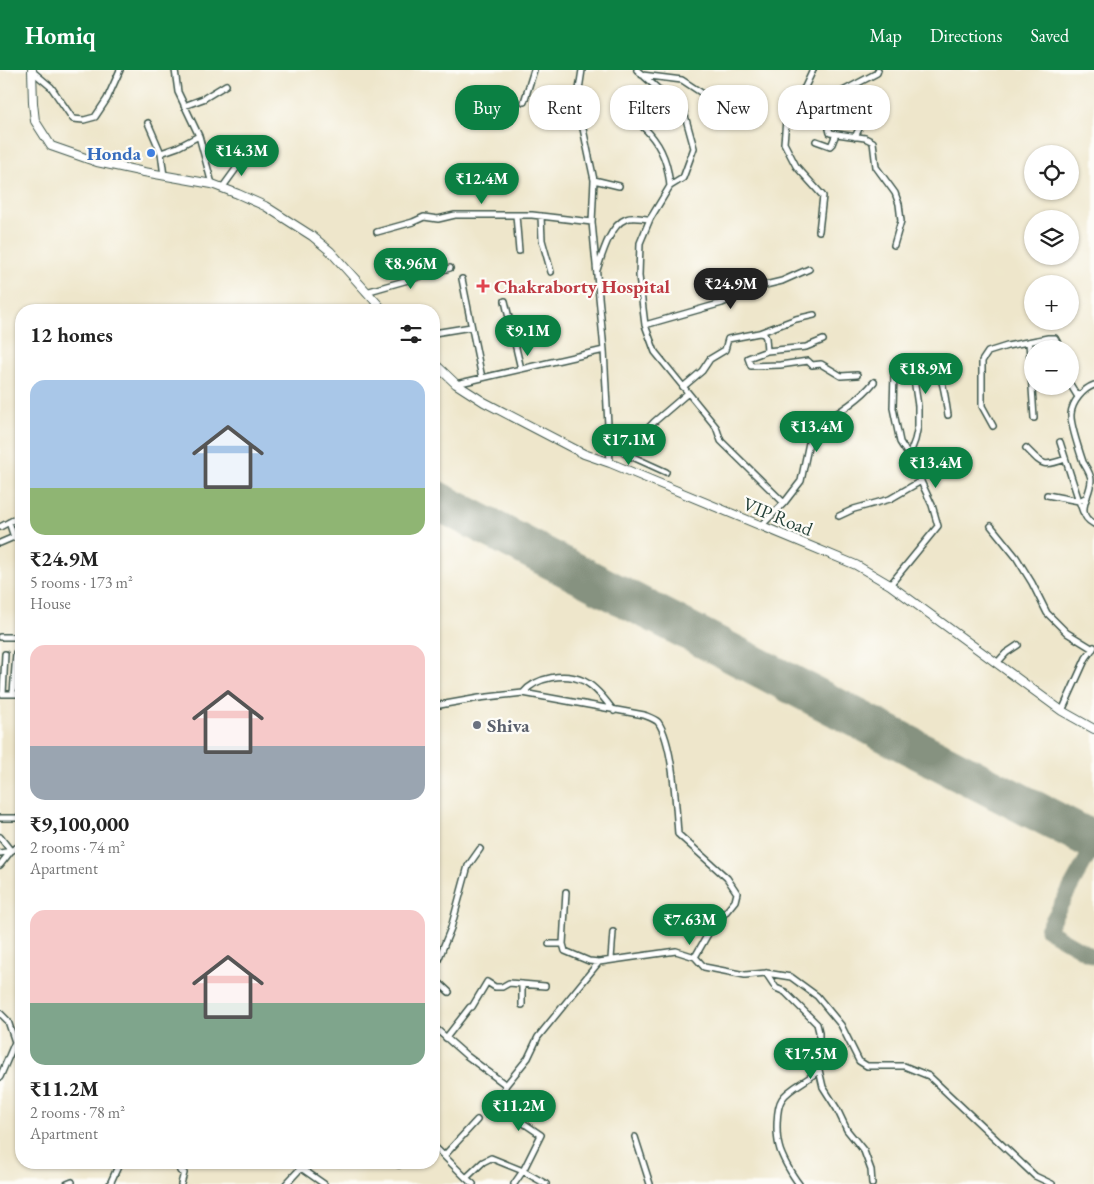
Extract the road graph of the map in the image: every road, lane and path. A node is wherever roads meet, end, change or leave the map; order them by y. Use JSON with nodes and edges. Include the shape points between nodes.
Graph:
{"nodes":[{"id":1,"x":32,"y":70,"type":"edge"},
{"id":2,"x":120,"y":70,"type":"edge"},
{"id":3,"x":176,"y":70,"type":"edge"},
{"id":4,"x":534,"y":70,"type":"edge"},
{"id":5,"x":582,"y":70,"type":"edge"},
{"id":6,"x":638,"y":70,"type":"edge"},
{"id":7,"x":813,"y":70,"type":"edge"},
{"id":8,"x":878,"y":70,"type":"edge"},
{"id":9,"x":642,"y":75,"type":"junction"},
{"id":10,"x":226,"y":85,"type":"dead end"},
{"id":11,"x":698,"y":91,"type":"edge"},
{"id":12,"x":524,"y":102,"type":"dead end"},
{"id":13,"x":184,"y":106,"type":"junction"},
{"id":14,"x":148,"y":122,"type":"dead end"},
{"id":15,"x":646,"y":130,"type":"edge"},
{"id":16,"x":858,"y":130,"type":"edge"},
{"id":17,"x":836,"y":134,"type":"junction"},
{"id":18,"x":199,"y":136,"type":"junction"},
{"id":19,"x":855,"y":137,"type":"junction"},
{"id":20,"x":816,"y":141,"type":"dead end"},
{"id":21,"x":161,"y":153,"type":"junction"},
{"id":22,"x":246,"y":155,"type":"dead end"},
{"id":23,"x":164,"y":176,"type":"junction"},
{"id":24,"x":594,"y":180,"type":"junction"},
{"id":25,"x":212,"y":184,"type":"junction"},
{"id":26,"x":619,"y":186,"type":"dead end"},
{"id":27,"x":670,"y":186,"type":"junction"},
{"id":28,"x":222,"y":188,"type":"junction"},
{"id":29,"x":516,"y":215,"type":"junction"},
{"id":30,"x":541,"y":216,"type":"junction"},
{"id":31,"x":650,"y":219,"type":"junction"},
{"id":32,"x":592,"y":222,"type":"junction"},
{"id":33,"x":819,"y":231,"type":"dead end"},
{"id":34,"x":377,"y":232,"type":"dead end"},
{"id":35,"x":894,"y":245,"type":"dead end"},
{"id":36,"x":519,"y":251,"type":"dead end"},
{"id":37,"x":450,"y":268,"type":"dead end"},
{"id":38,"x":809,"y":269,"type":"dead end"},
{"id":39,"x":551,"y":272,"type":"dead end"},
{"id":40,"x":596,"y":274,"type":"junction"},
{"id":41,"x":462,"y":279,"type":"dead end"},
{"id":42,"x":366,"y":292,"type":"junction"},
{"id":43,"x":505,"y":301,"type":"dead end"},
{"id":44,"x":377,"y":304,"type":"edge"},
{"id":45,"x":814,"y":315,"type":"dead end"},
{"id":46,"x":645,"y":325,"type":"junction"},
{"id":47,"x":471,"y":327,"type":"junction"},
{"id":48,"x":440,"y":333,"type":"edge"},
{"id":49,"x":759,"y":333,"type":"junction"},
{"id":50,"x":823,"y":340,"type":"dead end"},
{"id":51,"x":1039,"y":340,"type":"edge"},
{"id":52,"x":1056,"y":340,"type":"edge"},
{"id":53,"x":1024,"y":343,"type":"edge"},
{"id":54,"x":604,"y":350,"type":"junction"},
{"id":55,"x":767,"y":351,"type":"junction"},
{"id":56,"x":440,"y":369,"type":"edge"},
{"id":57,"x":521,"y":369,"type":"junction"},
{"id":58,"x":894,"y":374,"type":"dead end"},
{"id":59,"x":857,"y":375,"type":"dead end"},
{"id":60,"x":482,"y":378,"type":"junction"},
{"id":61,"x":874,"y":382,"type":"dead end"},
{"id":62,"x":456,"y":384,"type":"junction"},
{"id":63,"x":1094,"y":385,"type":"edge"},
{"id":64,"x":683,"y":387,"type":"junction"},
{"id":65,"x":688,"y":393,"type":"junction"},
{"id":66,"x":1033,"y":395,"type":"edge"},
{"id":67,"x":1078,"y":397,"type":"joint"},
{"id":68,"x":948,"y":415,"type":"dead end"},
{"id":69,"x":1034,"y":418,"type":"dead end"},
{"id":70,"x":993,"y":426,"type":"dead end"},
{"id":71,"x":608,"y":437,"type":"junction"},
{"id":72,"x":1060,"y":442,"type":"dead end"},
{"id":73,"x":1026,"y":448,"type":"dead end"},
{"id":74,"x":624,"y":453,"type":"junction"},
{"id":75,"x":909,"y":456,"type":"junction"},
{"id":76,"x":1065,"y":459,"type":"junction"},
{"id":77,"x":610,"y":463,"type":"junction"},
{"id":78,"x":666,"y":472,"type":"dead end"},
{"id":79,"x":921,"y":481,"type":"junction"},
{"id":80,"x":1047,"y":495,"type":"dead end"},
{"id":81,"x":1087,"y":497,"type":"junction"},
{"id":82,"x":1078,"y":501,"type":"junction"},
{"id":83,"x":784,"y":503,"type":"junction"},
{"id":84,"x":1084,"y":512,"type":"junction"},
{"id":85,"x":839,"y":516,"type":"dead end"},
{"id":86,"x":15,"y":519,"type":"edge"},
{"id":87,"x":9,"y":522,"type":"junction"},
{"id":88,"x":1094,"y":524,"type":"edge"},
{"id":89,"x":762,"y":526,"type":"junction"},
{"id":90,"x":990,"y":526,"type":"dead end"},
{"id":91,"x":0,"y":527,"type":"edge"},
{"id":92,"x":14,"y":537,"type":"joint"},
{"id":93,"x":0,"y":543,"type":"edge"},
{"id":94,"x":890,"y":585,"type":"junction"},
{"id":95,"x":0,"y":637,"type":"edge"},
{"id":96,"x":15,"y":637,"type":"edge"},
{"id":97,"x":1018,"y":645,"type":"dead end"},
{"id":98,"x":1093,"y":648,"type":"edge"},
{"id":99,"x":4,"y":654,"type":"dead end"},
{"id":100,"x":997,"y":663,"type":"junction"},
{"id":101,"x":15,"y":667,"type":"edge"},
{"id":102,"x":523,"y":693,"type":"junction"},
{"id":103,"x":1,"y":694,"type":"edge"},
{"id":104,"x":13,"y":694,"type":"joint"},
{"id":105,"x":440,"y":705,"type":"edge"},
{"id":106,"x":614,"y":711,"type":"junction"},
{"id":107,"x":1062,"y":711,"type":"junction"},
{"id":108,"x":1094,"y":729,"type":"edge"},
{"id":109,"x":0,"y":818,"type":"edge"},
{"id":110,"x":15,"y":818,"type":"edge"},
{"id":111,"x":0,"y":837,"type":"edge"},
{"id":112,"x":15,"y":849,"type":"edge"},
{"id":113,"x":480,"y":849,"type":"dead end"},
{"id":114,"x":12,"y":851,"type":"junction"},
{"id":115,"x":0,"y":853,"type":"edge"},
{"id":116,"x":0,"y":866,"type":"edge"},
{"id":117,"x":566,"y":892,"type":"dead end"},
{"id":118,"x":613,"y":932,"type":"dead end"},
{"id":119,"x":549,"y":944,"type":"dead end"},
{"id":120,"x":563,"y":944,"type":"junction"},
{"id":121,"x":440,"y":955,"type":"edge"},
{"id":122,"x":695,"y":957,"type":"junction"},
{"id":123,"x":611,"y":959,"type":"junction"},
{"id":124,"x":600,"y":962,"type":"junction"},
{"id":125,"x":766,"y":973,"type":"junction"},
{"id":126,"x":440,"y":984,"type":"edge"},
{"id":127,"x":522,"y":984,"type":"junction"},
{"id":128,"x":546,"y":986,"type":"dead end"},
{"id":129,"x":449,"y":992,"type":"dead end"},
{"id":130,"x":522,"y":1005,"type":"dead end"},
{"id":131,"x":0,"y":1013,"type":"edge"},
{"id":132,"x":440,"y":1033,"type":"edge"},
{"id":133,"x":446,"y":1038,"type":"junction"},
{"id":134,"x":819,"y":1070,"type":"junction"},
{"id":135,"x":0,"y":1077,"type":"edge"},
{"id":136,"x":506,"y":1085,"type":"junction"},
{"id":137,"x":478,"y":1120,"type":"dead end"},
{"id":138,"x":635,"y":1137,"type":"dead end"},
{"id":139,"x":440,"y":1152,"type":"edge"},
{"id":140,"x":444,"y":1156,"type":"junction"},
{"id":141,"x":117,"y":1169,"type":"edge"},
{"id":142,"x":179,"y":1169,"type":"edge"},
{"id":143,"x":300,"y":1169,"type":"edge"},
{"id":144,"x":302,"y":1169,"type":"edge"},
{"id":145,"x":523,"y":1171,"type":"junction"},
{"id":146,"x":466,"y":1178,"type":"junction"},
{"id":147,"x":110,"y":1184,"type":"edge"},
{"id":148,"x":181,"y":1184,"type":"edge"},
{"id":149,"x":286,"y":1184,"type":"edge"},
{"id":150,"x":324,"y":1184,"type":"edge"},
{"id":151,"x":473,"y":1184,"type":"edge"},
{"id":152,"x":514,"y":1184,"type":"edge"},
{"id":153,"x":546,"y":1184,"type":"edge"},
{"id":154,"x":650,"y":1184,"type":"edge"},
{"id":155,"x":799,"y":1184,"type":"edge"},
{"id":156,"x":872,"y":1184,"type":"edge"},
{"id":157,"x":1052,"y":1184,"type":"edge"}],
"edges":[{"from":1,"to":2,"type":"street","via":[[51,87],[73,119],[84,120],[95,118]]},
{"from":1,"to":23,"type":"highway","via":[[35,120],[51,146],[96,162]]},
{"from":3,"to":13,"type":"street","via":[[178,92]]},
{"from":4,"to":12,"type":"street"},
{"from":5,"to":24,"type":"street","via":[[578,96]]},
{"from":6,"to":9,"type":"street"},
{"from":7,"to":33,"type":"street","via":[[805,87],[787,109],[784,143],[796,166],[823,196]]},
{"from":8,"to":17,"type":"street","via":[[842,91],[833,104],[827,121],[830,133]]},
{"from":9,"to":11,"type":"street","via":[[682,80]]},
{"from":9,"to":27,"type":"street","via":[[684,112],[694,148],[683,178]]},
{"from":10,"to":13,"type":"street"},
{"from":13,"to":18,"type":"street"},
{"from":14,"to":21,"type":"street"},
{"from":15,"to":27,"type":"street","via":[[662,151]]},
{"from":16,"to":19,"type":"street"},
{"from":17,"to":19,"type":"street"},
{"from":17,"to":20,"type":"street","via":[[830,146]]},
{"from":18,"to":21,"type":"street"},
{"from":18,"to":25,"type":"street"},
{"from":19,"to":35,"type":"street","via":[[873,142],[876,167],[899,204],[901,221]]},
{"from":21,"to":23,"type":"street"},
{"from":22,"to":28,"type":"street"},
{"from":23,"to":25,"type":"highway"},
{"from":24,"to":26,"type":"street"},
{"from":24,"to":32,"type":"street"},
{"from":25,"to":28,"type":"highway"},
{"from":27,"to":31,"type":"street"},
{"from":28,"to":42,"type":"highway","via":[[265,206],[312,236],[330,251]]},
{"from":29,"to":30,"type":"street"},
{"from":29,"to":34,"type":"street","via":[[455,215],[438,219],[424,216]]},
{"from":29,"to":36,"type":"street"},
{"from":30,"to":32,"type":"street"},
{"from":30,"to":39,"type":"street","via":[[542,240]]},
{"from":31,"to":40,"type":"street","via":[[626,219],[617,225],[604,247]]},
{"from":31,"to":46,"type":"street","via":[[640,243],[638,276]]},
{"from":32,"to":40,"type":"street"},
{"from":37,"to":42,"type":"street"},
{"from":38,"to":46,"type":"street","via":[[722,303]]},
{"from":40,"to":54,"type":"street"},
{"from":41,"to":47,"type":"street"},
{"from":42,"to":44,"type":"highway"},
{"from":43,"to":57,"type":"street"},
{"from":45,"to":49,"type":"street"},
{"from":46,"to":64,"type":"street","via":[[655,352]]},
{"from":47,"to":48,"type":"street"},
{"from":47,"to":60,"type":"street"},
{"from":49,"to":55,"type":"street","via":[[766,338]]},
{"from":49,"to":64,"type":"street","via":[[728,339],[725,350],[710,359]]},
{"from":50,"to":55,"type":"street","via":[[806,347]]},
{"from":51,"to":52,"type":"street"},
{"from":53,"to":70,"type":"street","via":[[988,352],[982,361],[982,406]]},
{"from":54,"to":57,"type":"street"},
{"from":54,"to":71,"type":"street"},
{"from":55,"to":59,"type":"street","via":[[748,358],[751,366],[808,361],[812,366],[821,364],[841,376]]},
{"from":56,"to":62,"type":"highway","name":"VIP Road"},
{"from":57,"to":60,"type":"street"},
{"from":58,"to":75,"type":"street","via":[[892,408],[900,442]]},
{"from":60,"to":62,"type":"street"},
{"from":61,"to":83,"type":"street","via":[[866,392],[812,428],[801,481]]},
{"from":62,"to":77,"type":"highway","name":"VIP Road","via":[[492,407],[584,454]]},
{"from":63,"to":67,"type":"street"},
{"from":64,"to":65,"type":"street"},
{"from":65,"to":74,"type":"street"},
{"from":65,"to":83,"type":"street","via":[[716,427],[721,441]]},
{"from":66,"to":69,"type":"street"},
{"from":67,"to":81,"type":"street","via":[[1071,414],[1082,460],[1091,479]]},
{"from":68,"to":75,"type":"street","via":[[942,382],[935,366],[929,362],[919,366],[914,379],[918,426]]},
{"from":71,"to":74,"type":"street"},
{"from":71,"to":77,"type":"street"},
{"from":72,"to":76,"type":"street"},
{"from":73,"to":76,"type":"street","via":[[1041,463],[1050,465]]},
{"from":74,"to":78,"type":"street"},
{"from":75,"to":79,"type":"street"},
{"from":76,"to":82,"type":"street"},
{"from":77,"to":89,"type":"highway","name":"VIP Road"},
{"from":79,"to":85,"type":"street","via":[[890,500]]},
{"from":79,"to":94,"type":"street","via":[[938,526]]},
{"from":80,"to":82,"type":"street"},
{"from":81,"to":82,"type":"street"},
{"from":81,"to":84,"type":"street"},
{"from":82,"to":84,"type":"street"},
{"from":83,"to":89,"type":"street"},
{"from":84,"to":88,"type":"street","via":[[1087,521]]},
{"from":86,"to":87,"type":"street"},
{"from":87,"to":91,"type":"street"},
{"from":87,"to":92,"type":"street"},
{"from":89,"to":94,"type":"highway","name":"VIP Road","via":[[856,565]]},
{"from":90,"to":98,"type":"street","via":[[1016,557],[1047,613],[1067,633]]},
{"from":92,"to":93,"type":"street"},
{"from":94,"to":100,"type":"highway","name":"VIP Road"},
{"from":95,"to":96,"type":"street"},
{"from":97,"to":100,"type":"street"},
{"from":98,"to":107,"type":"street"},
{"from":99,"to":103,"type":"street"},
{"from":100,"to":107,"type":"highway","name":"VIP Road"},
{"from":101,"to":104,"type":"street"},
{"from":102,"to":105,"type":"street"},
{"from":102,"to":106,"type":"street"},
{"from":102,"to":106,"type":"street","via":[[529,686],[545,679],[566,677],[584,681]]},
{"from":103,"to":104,"type":"street"},
{"from":106,"to":122,"type":"street","via":[[657,720],[664,735],[674,784],[678,834],[727,878],[737,893]]},
{"from":107,"to":108,"type":"highway","name":"VIP Road"},
{"from":109,"to":110,"type":"street"},
{"from":111,"to":114,"type":"street"},
{"from":112,"to":114,"type":"street"},
{"from":113,"to":121,"type":"street","via":[[468,866]]},
{"from":114,"to":115,"type":"street"},
{"from":114,"to":116,"type":"street"},
{"from":117,"to":120,"type":"street"},
{"from":118,"to":123,"type":"street"},
{"from":119,"to":120,"type":"street"},
{"from":120,"to":124,"type":"street","via":[[565,951]]},
{"from":122,"to":123,"type":"street","via":[[676,951]]},
{"from":122,"to":125,"type":"street","via":[[704,967],[745,975]]},
{"from":123,"to":124,"type":"street"},
{"from":124,"to":136,"type":"street","via":[[538,1037],[528,1058]]},
{"from":125,"to":134,"type":"street","via":[[776,988],[785,992],[817,1024]]},
{"from":125,"to":157,"type":"street","via":[[791,977],[817,996],[841,1025],[859,1061],[867,1066],[904,1066],[928,1076],[1035,1176]]},
{"from":126,"to":129,"type":"street"},
{"from":127,"to":128,"type":"street"},
{"from":127,"to":130,"type":"street"},
{"from":127,"to":133,"type":"street","via":[[495,987],[487,982],[472,1007]]},
{"from":131,"to":135,"type":"street","via":[[8,1021],[15,1042]]},
{"from":132,"to":133,"type":"street"},
{"from":133,"to":136,"type":"street"},
{"from":134,"to":155,"type":"street","via":[[782,1100],[778,1115],[779,1146]]},
{"from":134,"to":156,"type":"street","via":[[823,1087],[847,1130],[864,1151]]},
{"from":136,"to":145,"type":"street","via":[[498,1102],[541,1135]]},
{"from":137,"to":140,"type":"street"},
{"from":138,"to":154,"type":"street"},
{"from":139,"to":140,"type":"street"},
{"from":140,"to":146,"type":"street"},
{"from":141,"to":147,"type":"street"},
{"from":142,"to":148,"type":"street","via":[[184,1173]]},
{"from":143,"to":149,"type":"street"},
{"from":144,"to":150,"type":"street"},
{"from":145,"to":146,"type":"street","via":[[491,1158]]},
{"from":145,"to":152,"type":"street"},
{"from":145,"to":153,"type":"street"},
{"from":146,"to":151,"type":"street"}]}
